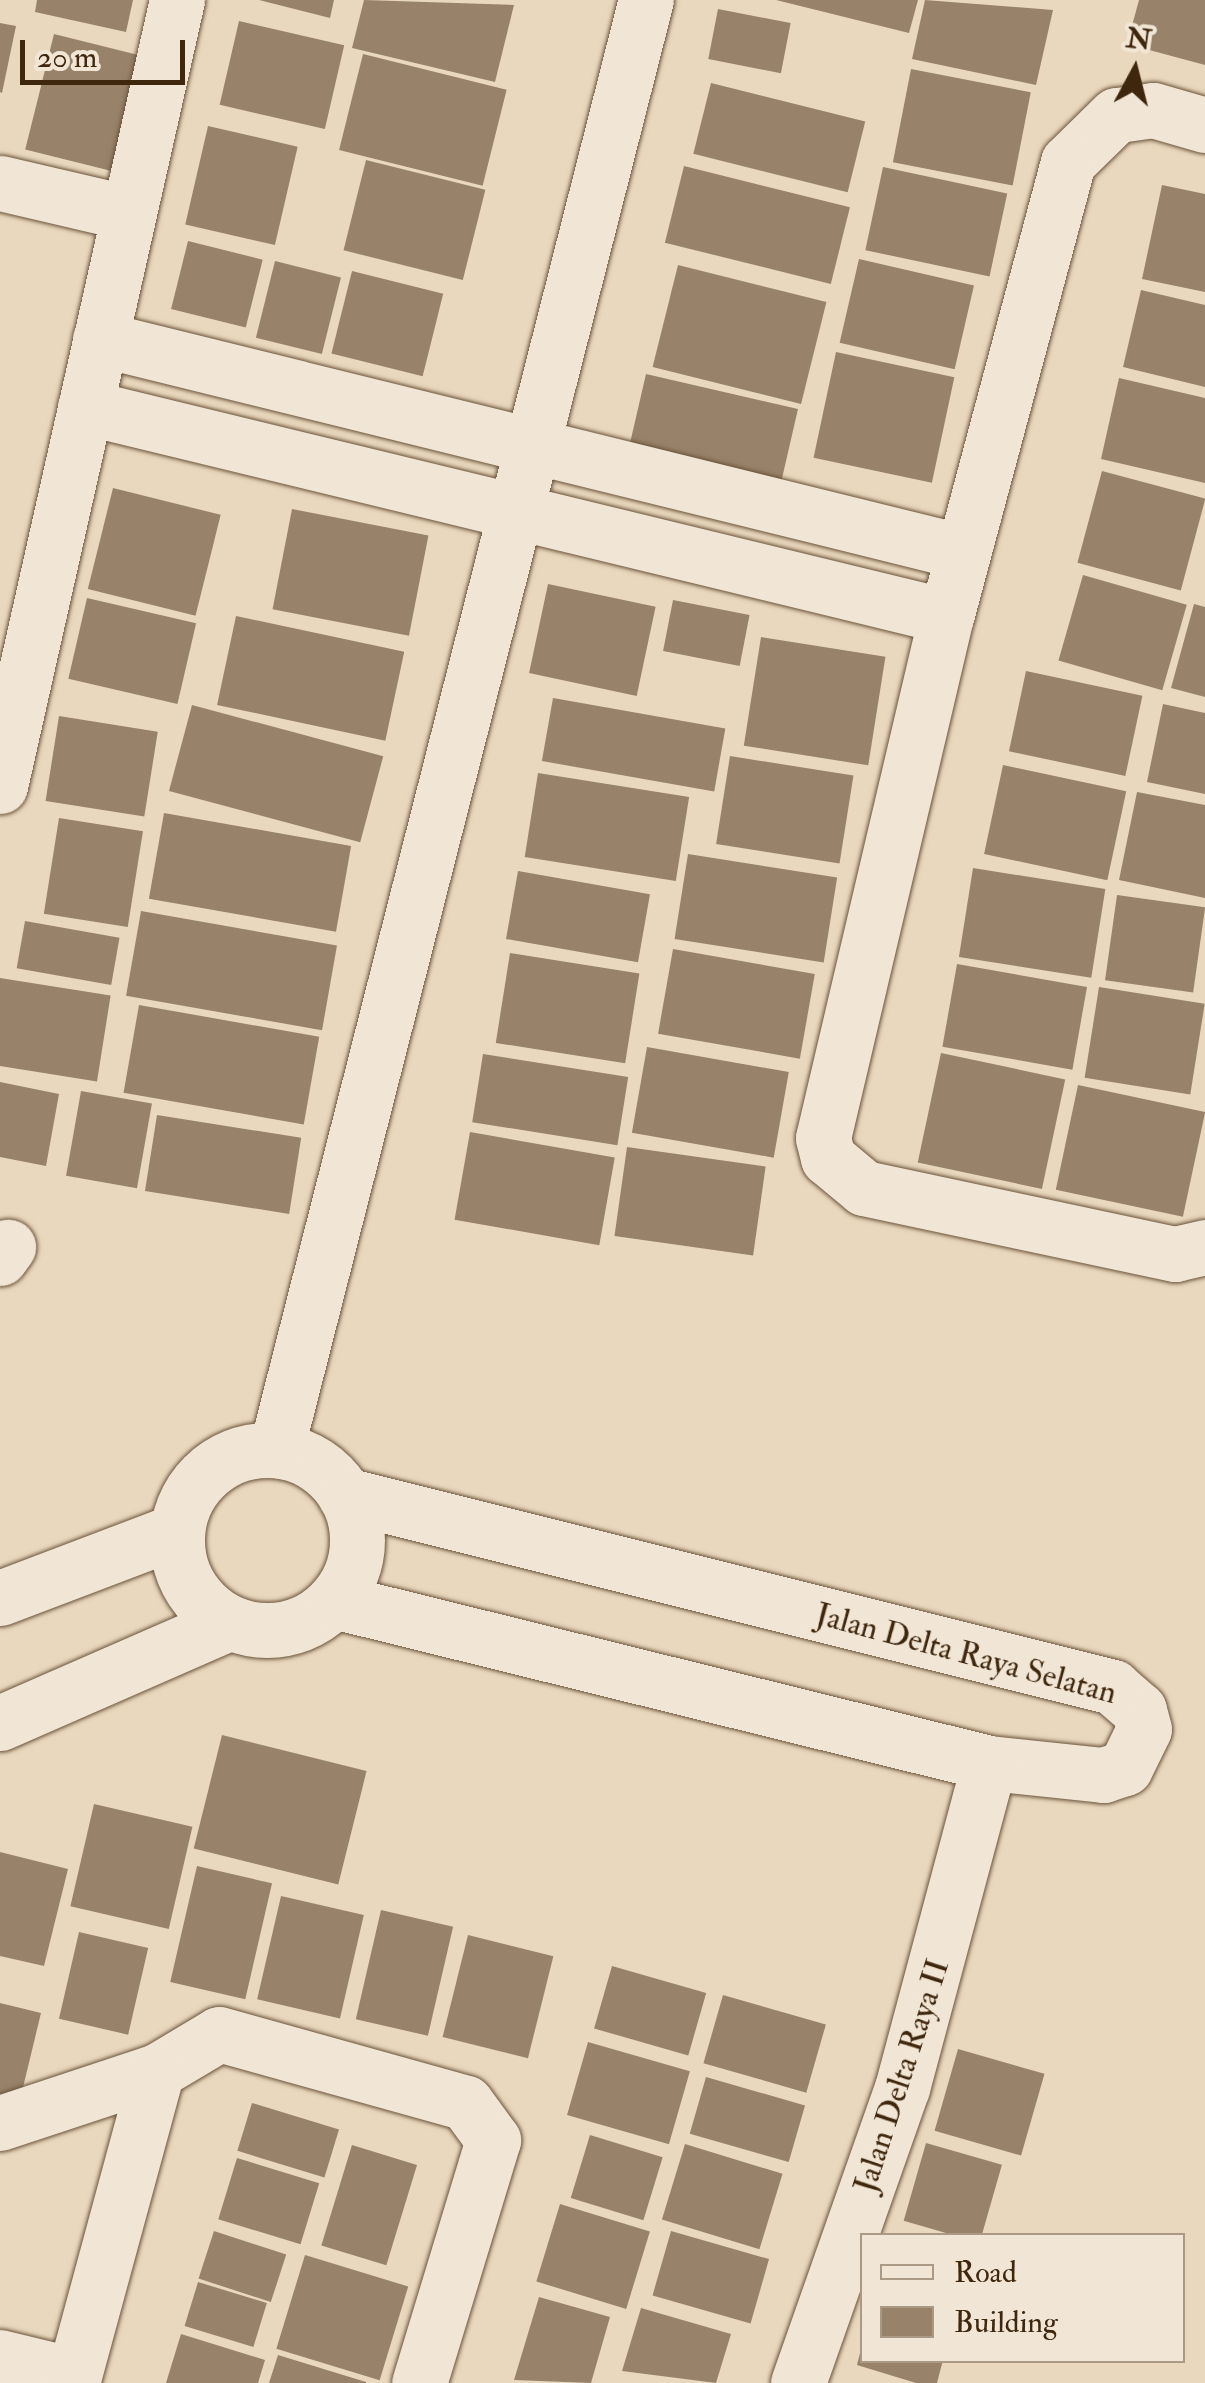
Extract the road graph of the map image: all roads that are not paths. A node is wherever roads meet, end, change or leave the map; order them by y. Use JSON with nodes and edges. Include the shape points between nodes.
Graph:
{"nodes":[{"id":1,"x":177,"y":0,"type":"edge"},
{"id":2,"x":646,"y":0,"type":"edge"},
{"id":3,"x":1205,"y":125,"type":"edge"},
{"id":4,"x":0,"y":183,"type":"edge"},
{"id":5,"x":128,"y":213,"type":"junction"},
{"id":6,"x":100,"y":338,"type":"junction"},
{"id":7,"x":86,"y":407,"type":"junction"},
{"id":8,"x":532,"y":447,"type":"junction"},
{"id":9,"x":515,"y":513,"type":"junction"},
{"id":10,"x":964,"y":552,"type":"junction"},
{"id":11,"x":946,"y":616,"type":"junction"},
{"id":12,"x":18,"y":626,"type":"edge"},
{"id":13,"x":0,"y":786,"type":"edge"},
{"id":14,"x":1205,"y":1246,"type":"edge"},
{"id":15,"x":276,"y":1450,"type":"junction"},
{"id":16,"x":346,"y":1496,"type":"junction"},
{"id":17,"x":176,"y":1531,"type":"junction"},
{"id":18,"x":0,"y":1598,"type":"edge"},
{"id":19,"x":334,"y":1601,"type":"junction"},
{"id":20,"x":230,"y":1623,"type":"junction"},
{"id":21,"x":0,"y":1724,"type":"edge"},
{"id":22,"x":988,"y":1763,"type":"junction"},
{"id":23,"x":157,"y":2071,"type":"junction"},
{"id":24,"x":0,"y":2124,"type":"edge"},
{"id":25,"x":0,"y":2357,"type":"edge"},
{"id":26,"x":73,"y":2379,"type":"edge"},
{"id":27,"x":419,"y":2383,"type":"edge"},
{"id":28,"x":798,"y":2383,"type":"edge"}],
"edges":[{"from":1,"to":5,"type":"street"},
{"from":2,"to":8,"type":"street"},
{"from":3,"to":10,"type":"street","via":[[1153,110],[1116,115],[1068,162]]},
{"from":4,"to":5,"type":"street"},
{"from":5,"to":6,"type":"street"},
{"from":6,"to":7,"type":"street"},
{"from":6,"to":8,"type":"street"},
{"from":7,"to":9,"type":"street"},
{"from":7,"to":12,"type":"street"},
{"from":8,"to":9,"type":"street"},
{"from":8,"to":10,"type":"street"},
{"from":9,"to":11,"type":"street"},
{"from":9,"to":15,"type":"street"},
{"from":10,"to":11,"type":"street"},
{"from":11,"to":14,"type":"street","via":[[824,1138],[828,1158],[864,1188],[1175,1254]]},
{"from":12,"to":13,"type":"street"},
{"from":15,"to":16,"type":"street","via":[[316,1465]]},
{"from":15,"to":17,"type":"street","via":[[248,1451],[198,1479]]},
{"from":16,"to":19,"type":"street","via":[[357,1550]]},
{"from":16,"to":22,"type":"street","name":"Jalan Delta Raya Selatan","via":[[1113,1687],[1139,1710],[1144,1729],[1125,1768],[1103,1776]]},
{"from":17,"to":18,"type":"street"},
{"from":17,"to":20,"type":"street","via":[[187,1586]]},
{"from":19,"to":20,"type":"street","via":[[286,1629]]},
{"from":19,"to":22,"type":"street","name":"Jalan Delta Raya Selatan"},
{"from":20,"to":21,"type":"street"},
{"from":22,"to":28,"type":"street","name":"Jalan Delta Raya II","via":[[902,2088]]},
{"from":23,"to":24,"type":"street"},
{"from":23,"to":26,"type":"street"},
{"from":23,"to":27,"type":"street","via":[[219,2034],[480,2112],[494,2140]]},
{"from":25,"to":26,"type":"street"}]}
